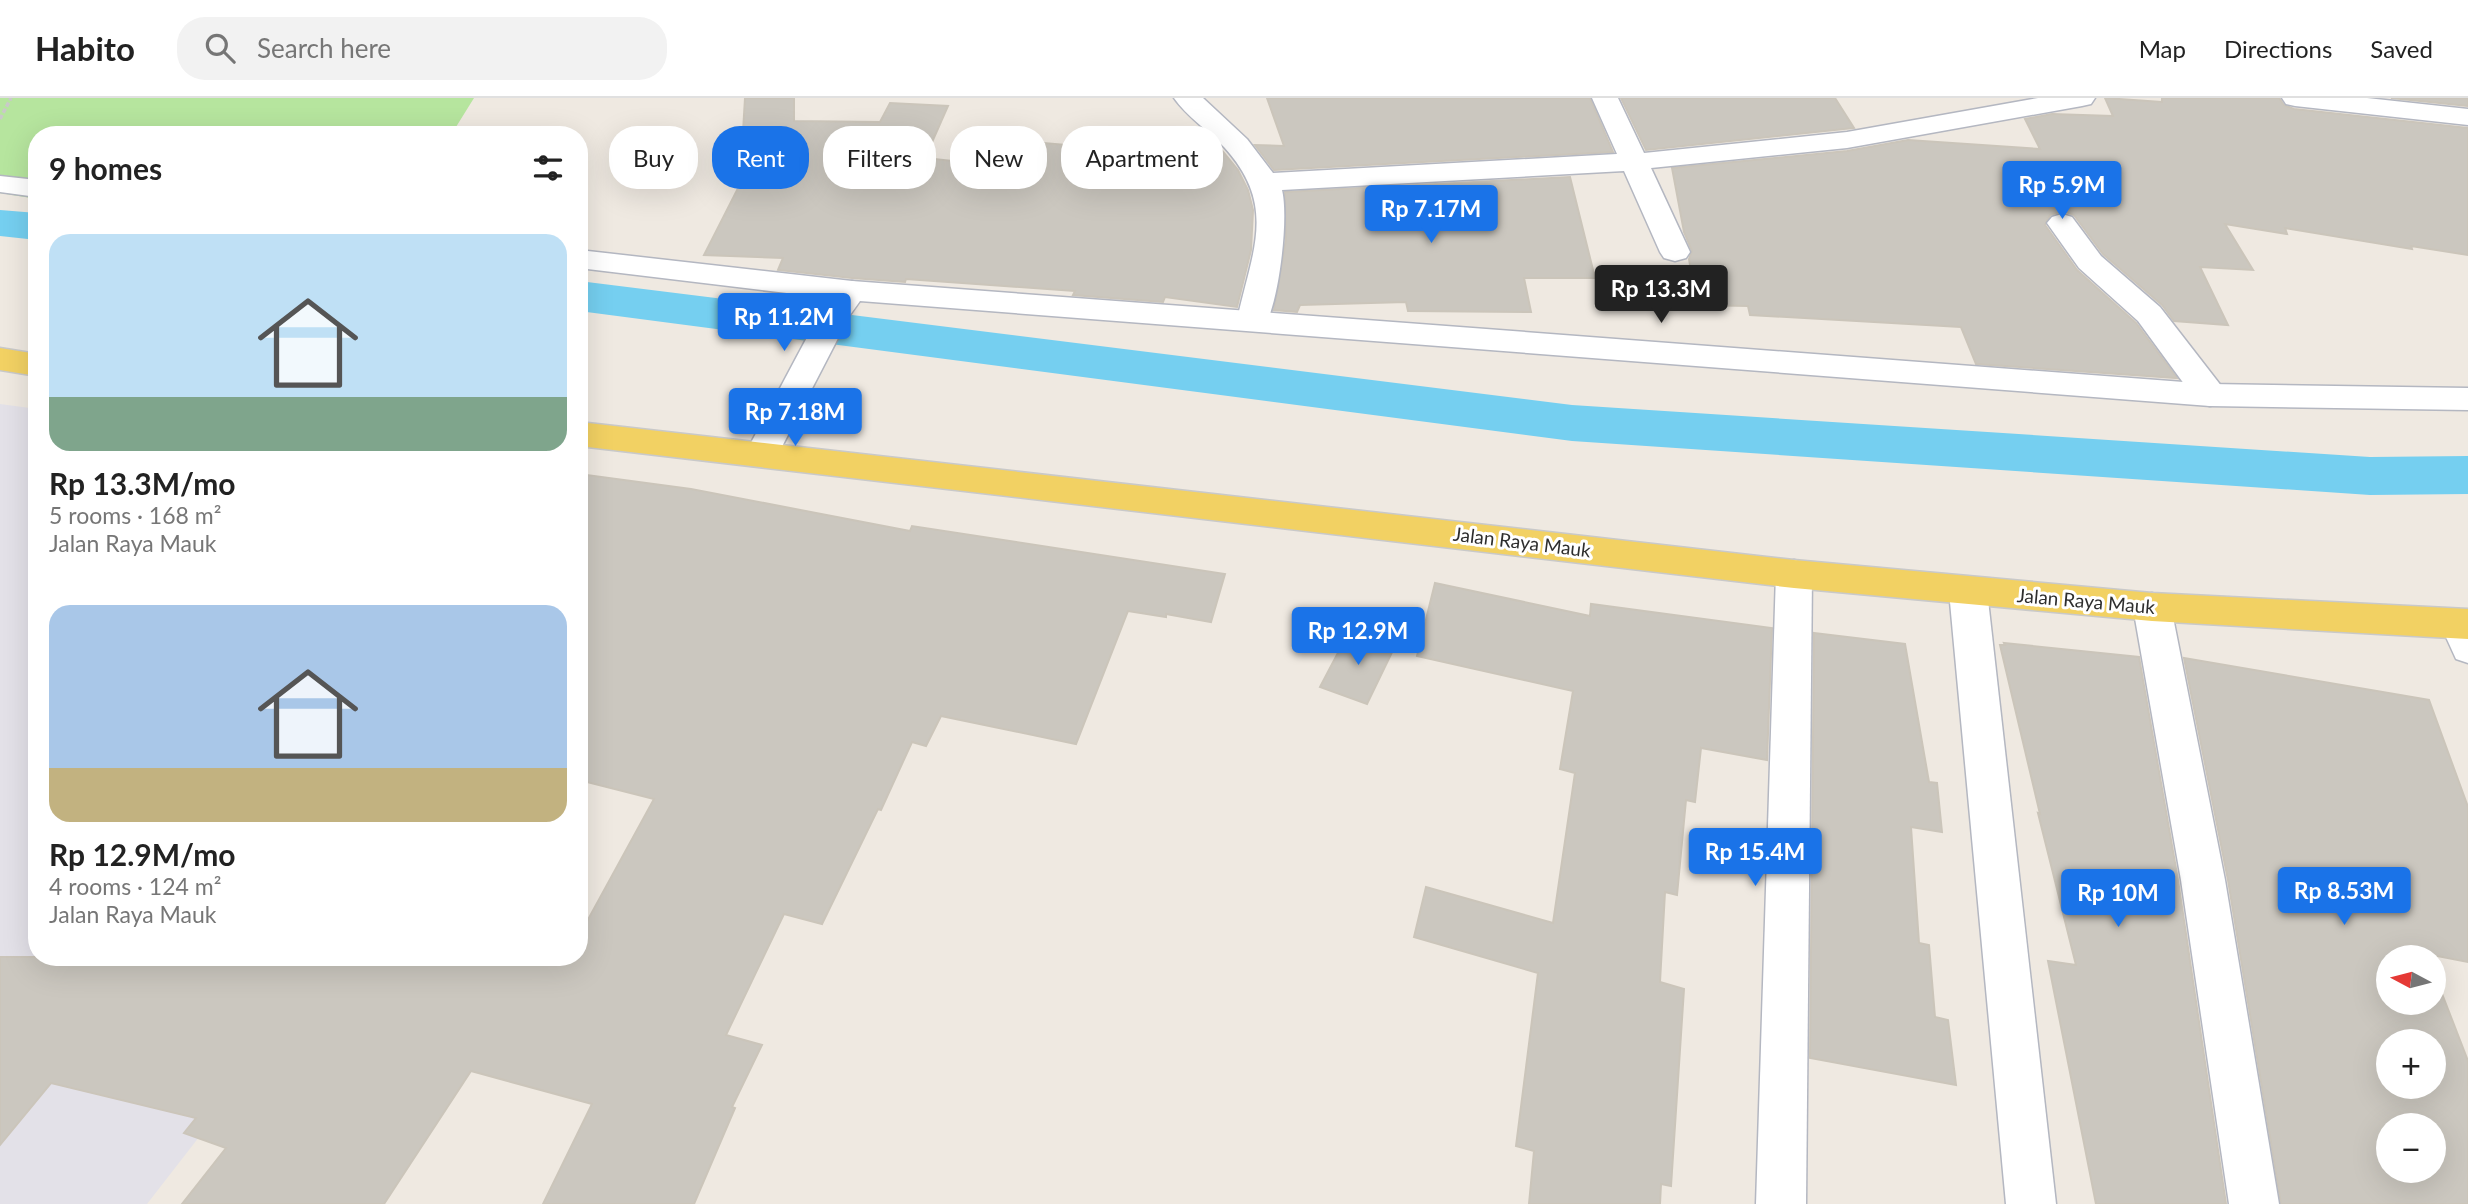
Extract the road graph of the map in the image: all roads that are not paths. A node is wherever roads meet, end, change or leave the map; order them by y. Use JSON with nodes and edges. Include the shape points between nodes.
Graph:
{"nodes":[{"id":1,"x":1187,"y":98,"type":"edge"},
{"id":2,"x":1605,"y":98,"type":"edge"},
{"id":3,"x":2082,"y":98,"type":"edge"},
{"id":4,"x":2295,"y":98,"type":"edge"},
{"id":5,"x":2374,"y":103,"type":"edge"},
{"id":6,"x":2468,"y":117,"type":"edge"},
{"id":7,"x":1632,"y":162,"type":"junction"},
{"id":8,"x":1265,"y":182,"type":"junction"},
{"id":9,"x":0,"y":184,"type":"edge"},
{"id":10,"x":28,"y":188,"type":"edge"},
{"id":11,"x":2062,"y":223,"type":"dead end"},
{"id":12,"x":1675,"y":252,"type":"dead end"},
{"id":13,"x":588,"y":260,"type":"edge"},
{"id":14,"x":844,"y":302,"type":"junction"},
{"id":15,"x":1253,"y":320,"type":"junction"},
{"id":16,"x":0,"y":359,"type":"edge"},
{"id":17,"x":28,"y":364,"type":"edge"},
{"id":18,"x":2210,"y":395,"type":"junction"},
{"id":19,"x":2468,"y":399,"type":"edge"},
{"id":20,"x":588,"y":435,"type":"edge"},
{"id":21,"x":762,"y":454,"type":"junction"},
{"id":22,"x":1794,"y":574,"type":"junction"},
{"id":23,"x":1968,"y":591,"type":"junction"},
{"id":24,"x":2152,"y":607,"type":"junction"},
{"id":25,"x":2464,"y":632,"type":"edge"},
{"id":26,"x":1781,"y":1204,"type":"edge"},
{"id":27,"x":2031,"y":1204,"type":"edge"},
{"id":28,"x":2254,"y":1204,"type":"edge"}],
"edges":[{"from":1,"to":8,"type":"street","via":[[1237,145]]},
{"from":2,"to":7,"type":"street"},
{"from":3,"to":7,"type":"street","via":[[1847,140]]},
{"from":4,"to":5,"type":"street"},
{"from":5,"to":6,"type":"street"},
{"from":7,"to":8,"type":"street"},
{"from":7,"to":12,"type":"street"},
{"from":8,"to":15,"type":"street","via":[[1271,201],[1267,248]]},
{"from":9,"to":10,"type":"street"},
{"from":11,"to":18,"type":"street","via":[[2090,262],[2149,314]]},
{"from":13,"to":14,"type":"street"},
{"from":14,"to":15,"type":"street"},
{"from":14,"to":21,"type":"street"},
{"from":15,"to":18,"type":"street"},
{"from":16,"to":17,"type":"main road"},
{"from":18,"to":19,"type":"street"},
{"from":20,"to":21,"type":"main road","name":"Jalan Raya Mauk"},
{"from":21,"to":22,"type":"main road","name":"Jalan Raya Mauk"},
{"from":22,"to":23,"type":"main road","name":"Jalan Raya Mauk"},
{"from":22,"to":26,"type":"street"},
{"from":23,"to":24,"type":"main road","name":"Jalan Raya Mauk"},
{"from":23,"to":27,"type":"street"},
{"from":24,"to":25,"type":"main road","name":"Jalan Raya Mauk"},
{"from":24,"to":28,"type":"street","via":[[2203,880]]}]}
